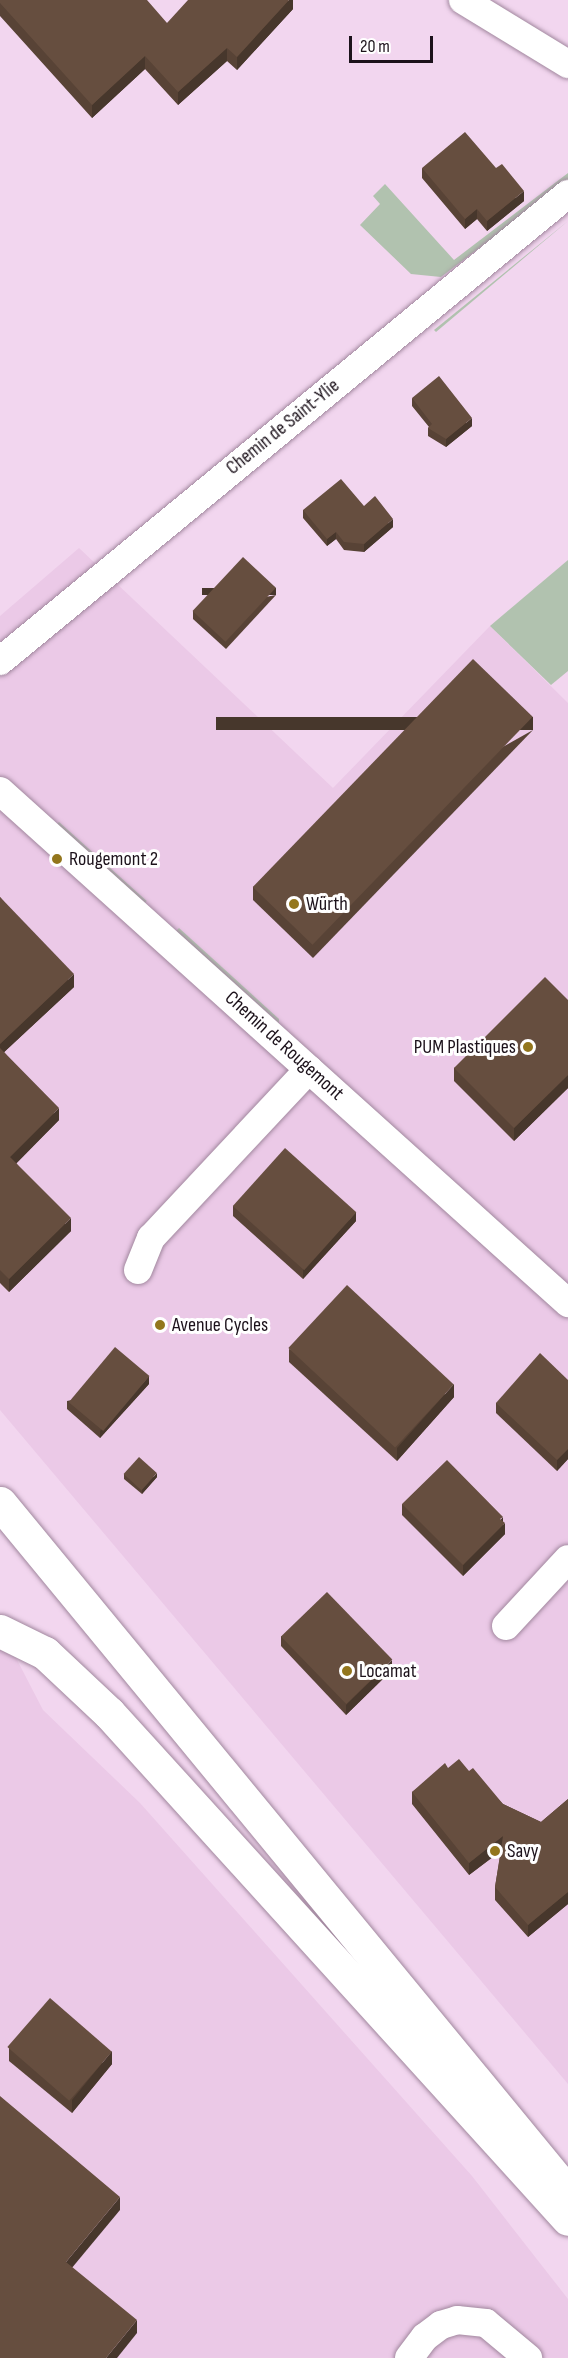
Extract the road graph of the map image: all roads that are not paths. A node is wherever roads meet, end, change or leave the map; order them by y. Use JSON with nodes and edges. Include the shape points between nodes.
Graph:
{"nodes":[{"id":1,"x":463,"y":0,"type":"edge"},
{"id":2,"x":568,"y":64,"type":"edge"},
{"id":3,"x":568,"y":194,"type":"edge"},
{"id":4,"x":0,"y":661,"type":"edge"},
{"id":5,"x":0,"y":791,"type":"edge"},
{"id":6,"x":309,"y":1069,"type":"junction"},
{"id":7,"x":138,"y":1270,"type":"dead end"},
{"id":8,"x":568,"y":1303,"type":"edge"},
{"id":9,"x":0,"y":1503,"type":"edge"},
{"id":10,"x":568,"y":1558,"type":"edge"},
{"id":11,"x":506,"y":1626,"type":"dead end"},
{"id":12,"x":0,"y":1630,"type":"edge"},
{"id":13,"x":568,"y":2193,"type":"edge"},
{"id":14,"x":568,"y":2219,"type":"edge"},
{"id":15,"x":409,"y":2358,"type":"edge"},
{"id":16,"x":528,"y":2358,"type":"edge"}],
"edges":[{"from":1,"to":2,"type":"street"},
{"from":3,"to":4,"type":"street","name":"Chemin de Saint-Ylie"},
{"from":5,"to":6,"type":"street","name":"Chemin de Rougemont"},
{"from":6,"to":7,"type":"street","via":[[151,1238]]},
{"from":6,"to":8,"type":"street","name":"Chemin de Rougemont"},
{"from":9,"to":13,"type":"main road"},
{"from":10,"to":11,"type":"street"},
{"from":12,"to":14,"type":"main road","via":[[45,1653],[109,1713]]},
{"from":15,"to":16,"type":"street","via":[[425,2337],[441,2325],[457,2320],[486,2323]]}]}
